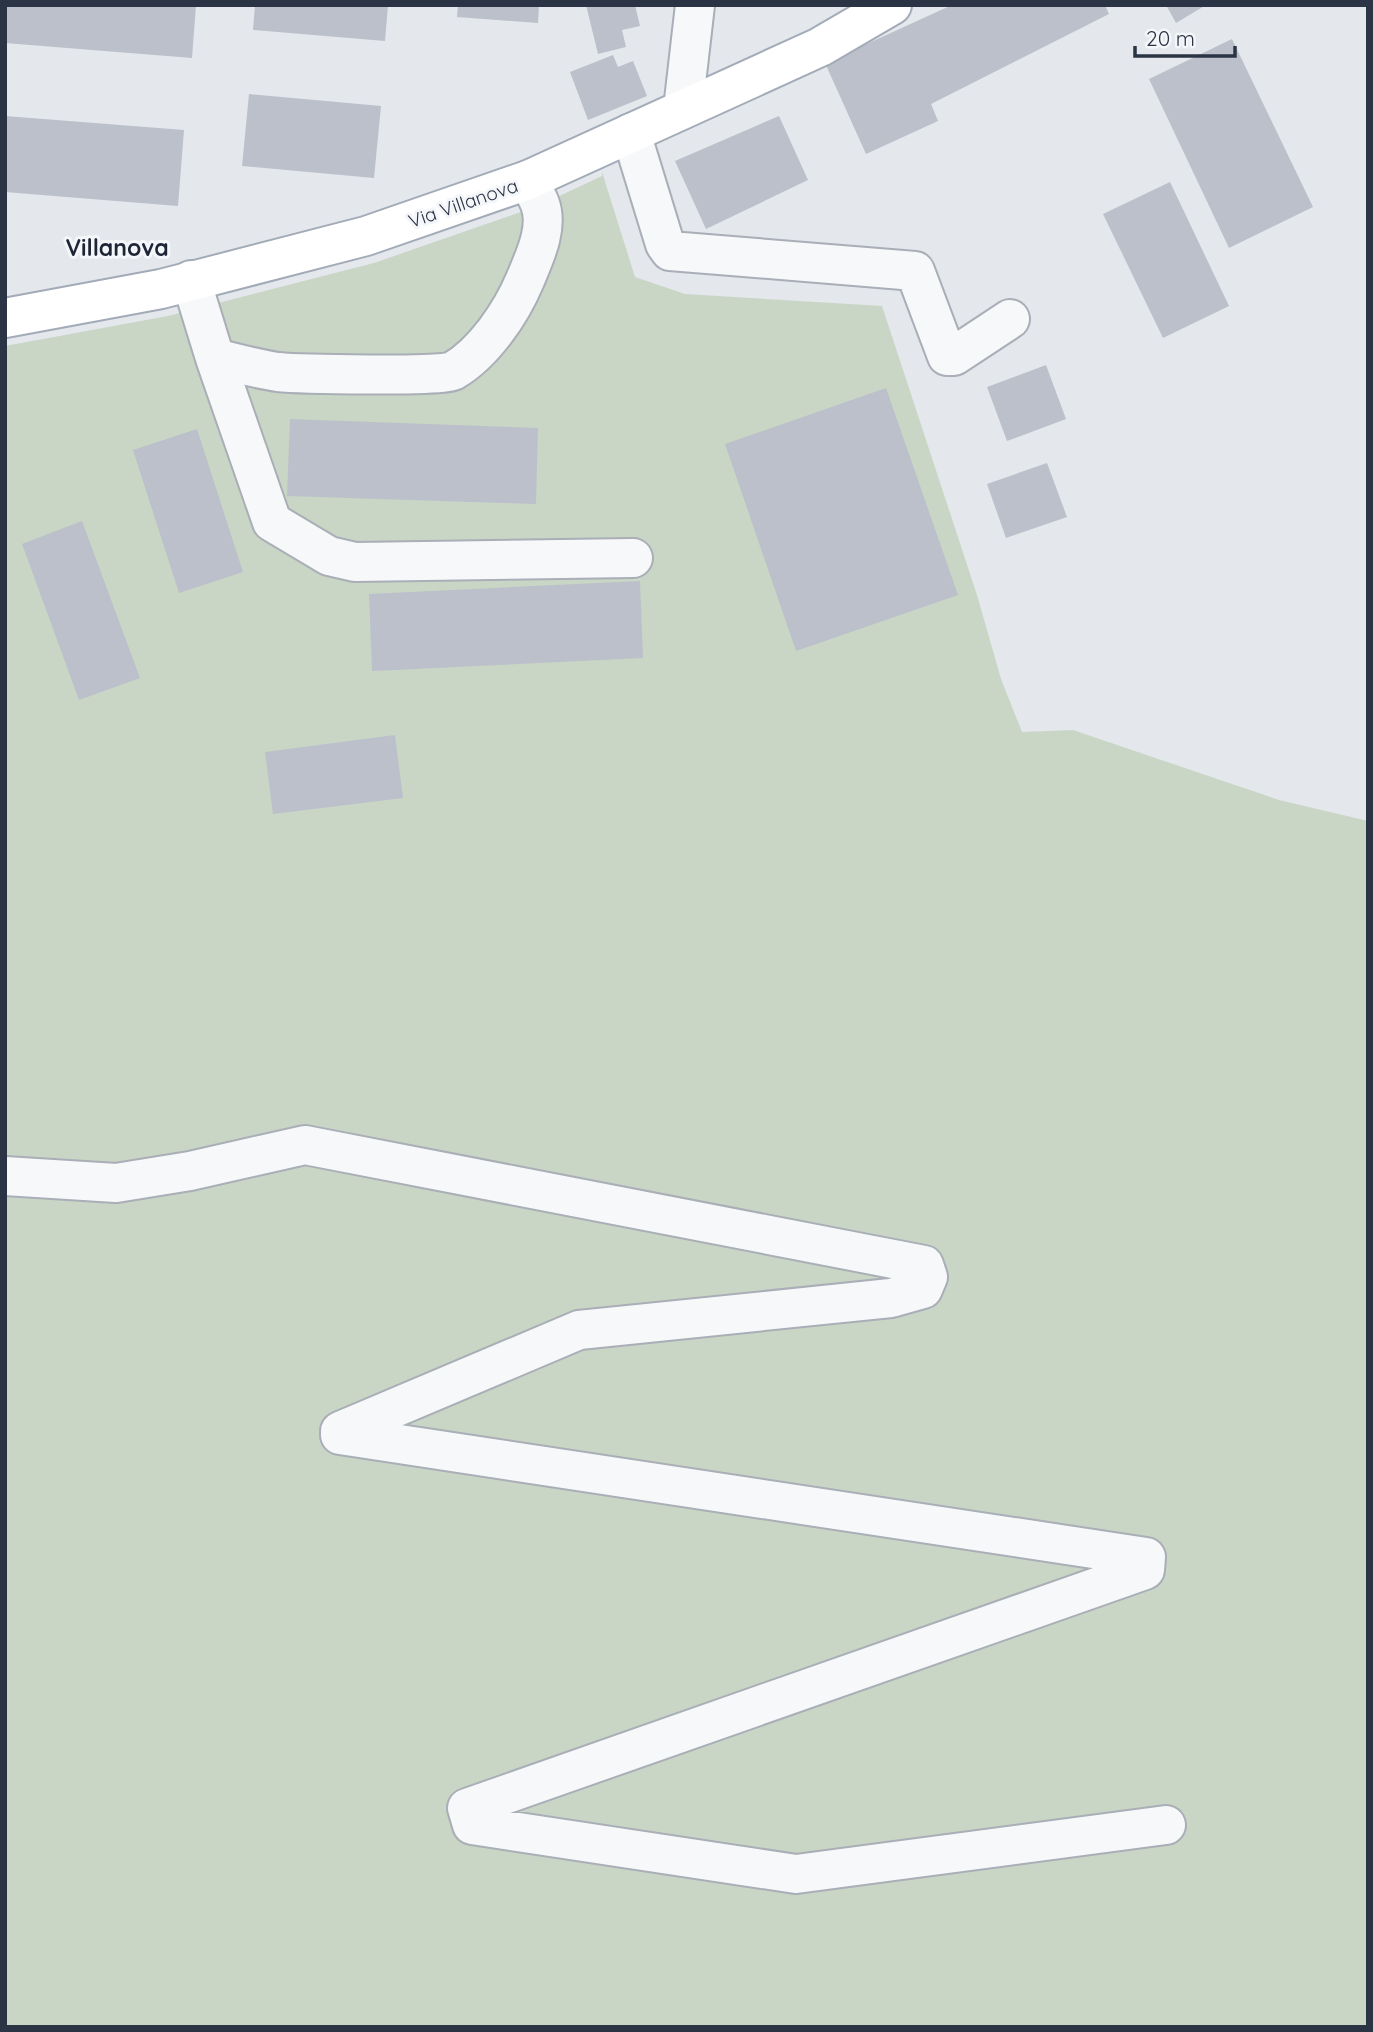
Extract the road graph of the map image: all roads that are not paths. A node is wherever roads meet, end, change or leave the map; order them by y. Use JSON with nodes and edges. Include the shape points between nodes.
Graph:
{"nodes":[{"id":1,"x":695,"y":5,"type":"edge"},
{"id":2,"x":892,"y":5,"type":"edge"},
{"id":3,"x":683,"y":109,"type":"junction"},
{"id":4,"x":631,"y":133,"type":"junction"},
{"id":5,"x":528,"y":180,"type":"junction"},
{"id":6,"x":191,"y":280,"type":"junction"},
{"id":7,"x":5,"y":318,"type":"edge"},
{"id":8,"x":1010,"y":319,"type":"dead end"},
{"id":9,"x":215,"y":358,"type":"junction"},
{"id":10,"x":633,"y":558,"type":"dead end"},
{"id":11,"x":5,"y":1176,"type":"edge"},
{"id":12,"x":1166,"y":1825,"type":"dead end"}],
"edges":[{"from":1,"to":3,"type":"street"},
{"from":2,"to":3,"type":"main road","name":"Via Villanova","via":[[820,47]]},
{"from":3,"to":4,"type":"main road","name":"Via Villanova"},
{"from":4,"to":5,"type":"main road","name":"Via Villanova"},
{"from":4,"to":8,"type":"street","via":[[670,251],[915,271],[947,356],[954,356]]},
{"from":5,"to":6,"type":"main road","name":"Via Villanova","via":[[366,236]]},
{"from":5,"to":9,"type":"street","via":[[541,206],[542,229],[534,258],[503,319],[476,352],[450,373],[279,372]]},
{"from":6,"to":7,"type":"main road","name":"Via Villanova"},
{"from":6,"to":9,"type":"street"},
{"from":9,"to":10,"type":"street","via":[[272,522],[329,556],[355,562]]},
{"from":11,"to":12,"type":"street","via":[[116,1183],[305,1144],[924,1265],[928,1277],[923,1289],[891,1298],[579,1330],[340,1431],[340,1435],[1146,1557],[1145,1570],[467,1808],[472,1825],[796,1874]]}]}
